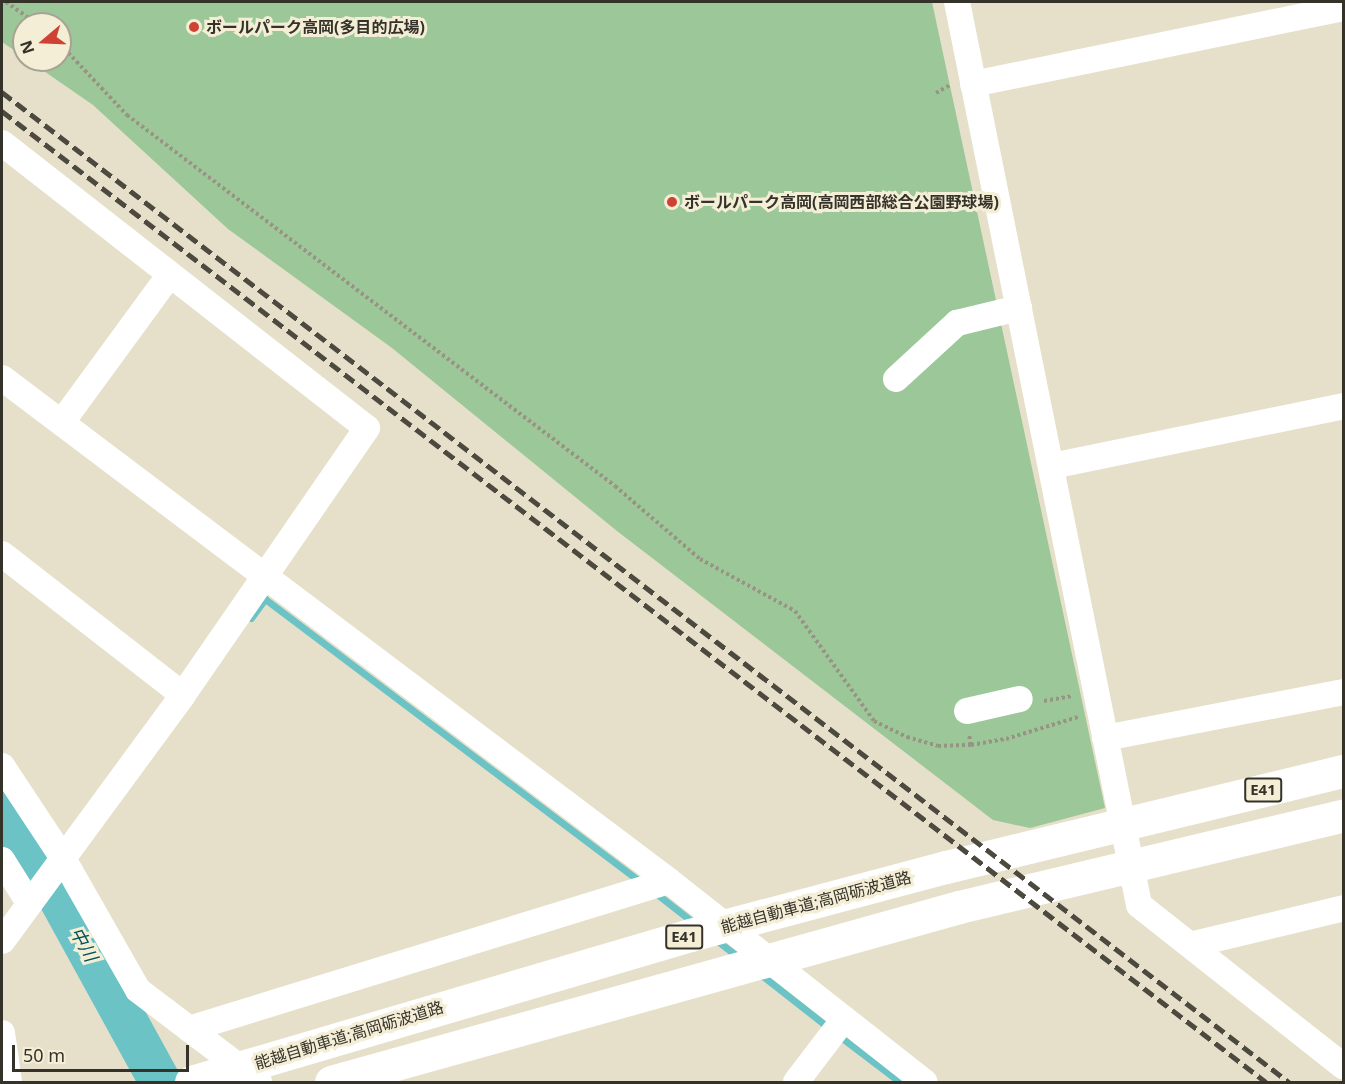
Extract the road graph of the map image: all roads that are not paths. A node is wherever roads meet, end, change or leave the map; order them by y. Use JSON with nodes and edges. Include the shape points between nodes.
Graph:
{"nodes":[{"id":1,"x":957,"y":2,"type":"edge"},
{"id":2,"x":1344,"y":8,"type":"edge"},
{"id":3,"x":964,"y":89,"type":"junction"},
{"id":4,"x":2,"y":143,"type":"edge"},
{"id":5,"x":169,"y":276,"type":"junction"},
{"id":6,"x":1019,"y":308,"type":"junction"},
{"id":7,"x":2,"y":378,"type":"edge"},
{"id":8,"x":896,"y":379,"type":"dead end"},
{"id":9,"x":1344,"y":406,"type":"edge"},
{"id":10,"x":62,"y":423,"type":"junction"},
{"id":11,"x":1052,"y":466,"type":"junction"},
{"id":12,"x":2,"y":554,"type":"edge"},
{"id":13,"x":266,"y":577,"type":"junction"},
{"id":14,"x":1344,"y":692,"type":"edge"},
{"id":15,"x":183,"y":695,"type":"junction"},
{"id":16,"x":1020,"y":699,"type":"road end"},
{"id":17,"x":967,"y":711,"type":"road end"},
{"id":18,"x":1105,"y":738,"type":"junction"},
{"id":19,"x":2,"y":766,"type":"edge"},
{"id":20,"x":1344,"y":771,"type":"edge"},
{"id":21,"x":1344,"y":815,"type":"edge"},
{"id":22,"x":61,"y":855,"type":"junction"},
{"id":23,"x":2,"y":860,"type":"edge"},
{"id":24,"x":660,"y":883,"type":"junction"},
{"id":25,"x":31,"y":900,"type":"junction"},
{"id":26,"x":1344,"y":908,"type":"edge"},
{"id":27,"x":2,"y":941,"type":"edge"},
{"id":28,"x":1190,"y":945,"type":"junction"},
{"id":29,"x":189,"y":1029,"type":"junction"},
{"id":30,"x":835,"y":1031,"type":"junction"},
{"id":31,"x":2,"y":1033,"type":"edge"},
{"id":32,"x":1344,"y":1067,"type":"edge"},
{"id":33,"x":9,"y":1083,"type":"edge"},
{"id":34,"x":191,"y":1083,"type":"edge"},
{"id":35,"x":259,"y":1083,"type":"edge"},
{"id":36,"x":332,"y":1083,"type":"edge"},
{"id":37,"x":796,"y":1083,"type":"edge"},
{"id":38,"x":924,"y":1083,"type":"edge"}],
"edges":[{"from":1,"to":3,"type":"street"},
{"from":2,"to":3,"type":"street"},
{"from":3,"to":6,"type":"street"},
{"from":4,"to":5,"type":"street"},
{"from":5,"to":10,"type":"street"},
{"from":5,"to":13,"type":"street","via":[[368,428]]},
{"from":6,"to":8,"type":"street","via":[[957,323]]},
{"from":6,"to":11,"type":"street"},
{"from":7,"to":10,"type":"street"},
{"from":9,"to":11,"type":"street"},
{"from":10,"to":13,"type":"street"},
{"from":11,"to":18,"type":"street"},
{"from":12,"to":15,"type":"street"},
{"from":13,"to":15,"type":"street"},
{"from":13,"to":24,"type":"street"},
{"from":14,"to":18,"type":"street"},
{"from":15,"to":22,"type":"street"},
{"from":16,"to":17,"type":"street"},
{"from":18,"to":28,"type":"street","via":[[1139,905]]},
{"from":19,"to":22,"type":"street"},
{"from":20,"to":34,"type":"highway","name":"能越自動車道;高岡砺波道路","number":"E41","via":[[690,935]]},
{"from":21,"to":36,"type":"highway","via":[[791,952]]},
{"from":22,"to":25,"type":"street"},
{"from":22,"to":29,"type":"street","via":[[138,990]]},
{"from":23,"to":25,"type":"street"},
{"from":24,"to":29,"type":"street"},
{"from":24,"to":30,"type":"street"},
{"from":25,"to":27,"type":"street"},
{"from":26,"to":28,"type":"street"},
{"from":28,"to":32,"type":"street"},
{"from":29,"to":35,"type":"street"},
{"from":30,"to":37,"type":"street"},
{"from":30,"to":38,"type":"street"},
{"from":31,"to":33,"type":"street"}]}
